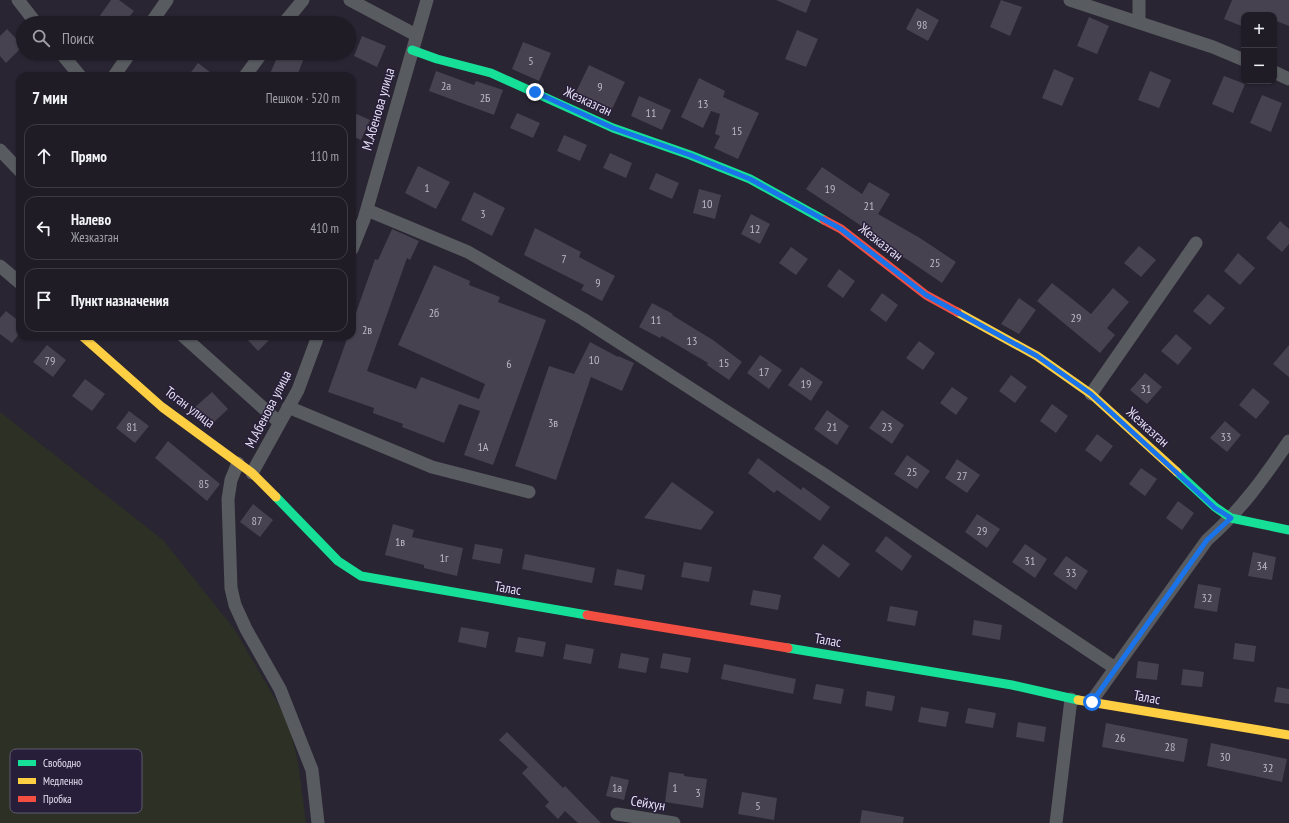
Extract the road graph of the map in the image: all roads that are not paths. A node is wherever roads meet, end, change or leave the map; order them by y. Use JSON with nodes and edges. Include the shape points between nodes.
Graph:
{"nodes":[{"id":1,"x":18,"y":0,"type":"edge"},
{"id":2,"x":167,"y":0,"type":"edge"},
{"id":3,"x":303,"y":0,"type":"edge"},
{"id":4,"x":350,"y":0,"type":"edge"},
{"id":5,"x":427,"y":0,"type":"edge"},
{"id":6,"x":1070,"y":0,"type":"edge"},
{"id":7,"x":1139,"y":0,"type":"edge"},
{"id":8,"x":31,"y":16,"type":"edge"},
{"id":9,"x":156,"y":16,"type":"edge"},
{"id":10,"x":290,"y":16,"type":"edge"},
{"id":11,"x":1139,"y":22,"type":"junction"},
{"id":12,"x":416,"y":35,"type":"junction"},
{"id":13,"x":412,"y":50,"type":"junction"},
{"id":14,"x":1241,"y":59,"type":"edge"},
{"id":15,"x":67,"y":60,"type":"edge"},
{"id":16,"x":125,"y":60,"type":"edge"},
{"id":17,"x":257,"y":60,"type":"edge"},
{"id":18,"x":77,"y":72,"type":"edge"},
{"id":19,"x":117,"y":72,"type":"edge"},
{"id":20,"x":248,"y":72,"type":"edge"},
{"id":21,"x":1277,"y":73,"type":"edge"},
{"id":22,"x":1289,"y":78,"type":"edge"},
{"id":23,"x":0,"y":150,"type":"edge"},
{"id":24,"x":16,"y":167,"type":"edge"},
{"id":25,"x":366,"y":210,"type":"junction"},
{"id":26,"x":356,"y":238,"type":"edge"},
{"id":27,"x":1196,"y":243,"type":"dead end"},
{"id":28,"x":0,"y":266,"type":"edge"},
{"id":29,"x":16,"y":280,"type":"edge"},
{"id":30,"x":86,"y":340,"type":"edge"},
{"id":31,"x":187,"y":340,"type":"edge"},
{"id":32,"x":317,"y":340,"type":"edge"},
{"id":33,"x":1091,"y":394,"type":"junction"},
{"id":34,"x":288,"y":407,"type":"junction"},
{"id":35,"x":280,"y":423,"type":"junction"},
{"id":36,"x":1289,"y":441,"type":"edge"},
{"id":37,"x":238,"y":463,"type":"junction"},
{"id":38,"x":252,"y":472,"type":"junction"},
{"id":39,"x":529,"y":492,"type":"dead end"},
{"id":40,"x":1231,"y":518,"type":"junction"},
{"id":41,"x":1289,"y":530,"type":"edge"},
{"id":42,"x":361,"y":576,"type":"joint"},
{"id":43,"x":1115,"y":668,"type":"junction"},
{"id":44,"x":1071,"y":699,"type":"junction"},
{"id":45,"x":1092,"y":702,"type":"junction"},
{"id":46,"x":1289,"y":735,"type":"edge"},
{"id":47,"x":617,"y":814,"type":"dead end"},
{"id":48,"x":318,"y":823,"type":"edge"},
{"id":49,"x":674,"y":823,"type":"edge"},
{"id":50,"x":1056,"y":823,"type":"edge"}],
"edges":[{"from":1,"to":8,"type":"street"},
{"from":2,"to":9,"type":"street"},
{"from":3,"to":10,"type":"street"},
{"from":4,"to":12,"type":"street"},
{"from":5,"to":12,"type":"street","name":"М.Абенова улица"},
{"from":6,"to":11,"type":"street"},
{"from":7,"to":11,"type":"street"},
{"from":11,"to":14,"type":"street","via":[[1213,46]]},
{"from":12,"to":13,"type":"street","name":"М.Абенова улица"},
{"from":13,"to":25,"type":"street","name":"М.Абенова улица"},
{"from":13,"to":33,"type":"street","name":"Жезказган","via":[[491,73],[613,128],[750,179],[841,229],[926,295],[1037,356]]},
{"from":15,"to":18,"type":"street"},
{"from":16,"to":19,"type":"street"},
{"from":17,"to":20,"type":"street"},
{"from":21,"to":22,"type":"street"},
{"from":23,"to":24,"type":"street"},
{"from":25,"to":26,"type":"street","name":"М.Абенова улица"},
{"from":25,"to":43,"type":"street","via":[[468,252],[583,318]]},
{"from":27,"to":33,"type":"street"},
{"from":28,"to":29,"type":"street"},
{"from":30,"to":37,"type":"street","name":"Тоган улица","via":[[162,407]]},
{"from":31,"to":35,"type":"street"},
{"from":32,"to":34,"type":"street","name":"М.Абенова улица","via":[[298,390]]},
{"from":33,"to":40,"type":"street","name":"Жезказган","via":[[1215,508]]},
{"from":34,"to":35,"type":"street","name":"М.Абенова улица"},
{"from":34,"to":39,"type":"street","via":[[432,467]]},
{"from":35,"to":38,"type":"street","name":"М.Абенова улица"},
{"from":36,"to":40,"type":"street"},
{"from":37,"to":38,"type":"street","name":"Тоган улица"},
{"from":37,"to":48,"type":"street","via":[[231,480],[228,498],[231,588],[235,605],[244,624],[280,689],[312,770]]},
{"from":38,"to":42,"type":"street","name":"Тоган улица","via":[[338,560]]},
{"from":40,"to":41,"type":"street","name":"Жезказган"},
{"from":40,"to":43,"type":"street","via":[[1207,540]]},
{"from":42,"to":44,"type":"street","name":"Талас","via":[[480,598],[1012,685]]},
{"from":43,"to":45,"type":"street"},
{"from":44,"to":45,"type":"street","name":"Талас"},
{"from":44,"to":50,"type":"street"},
{"from":45,"to":46,"type":"street","name":"Талас"},
{"from":47,"to":49,"type":"street","name":"Сейхун"}]}
